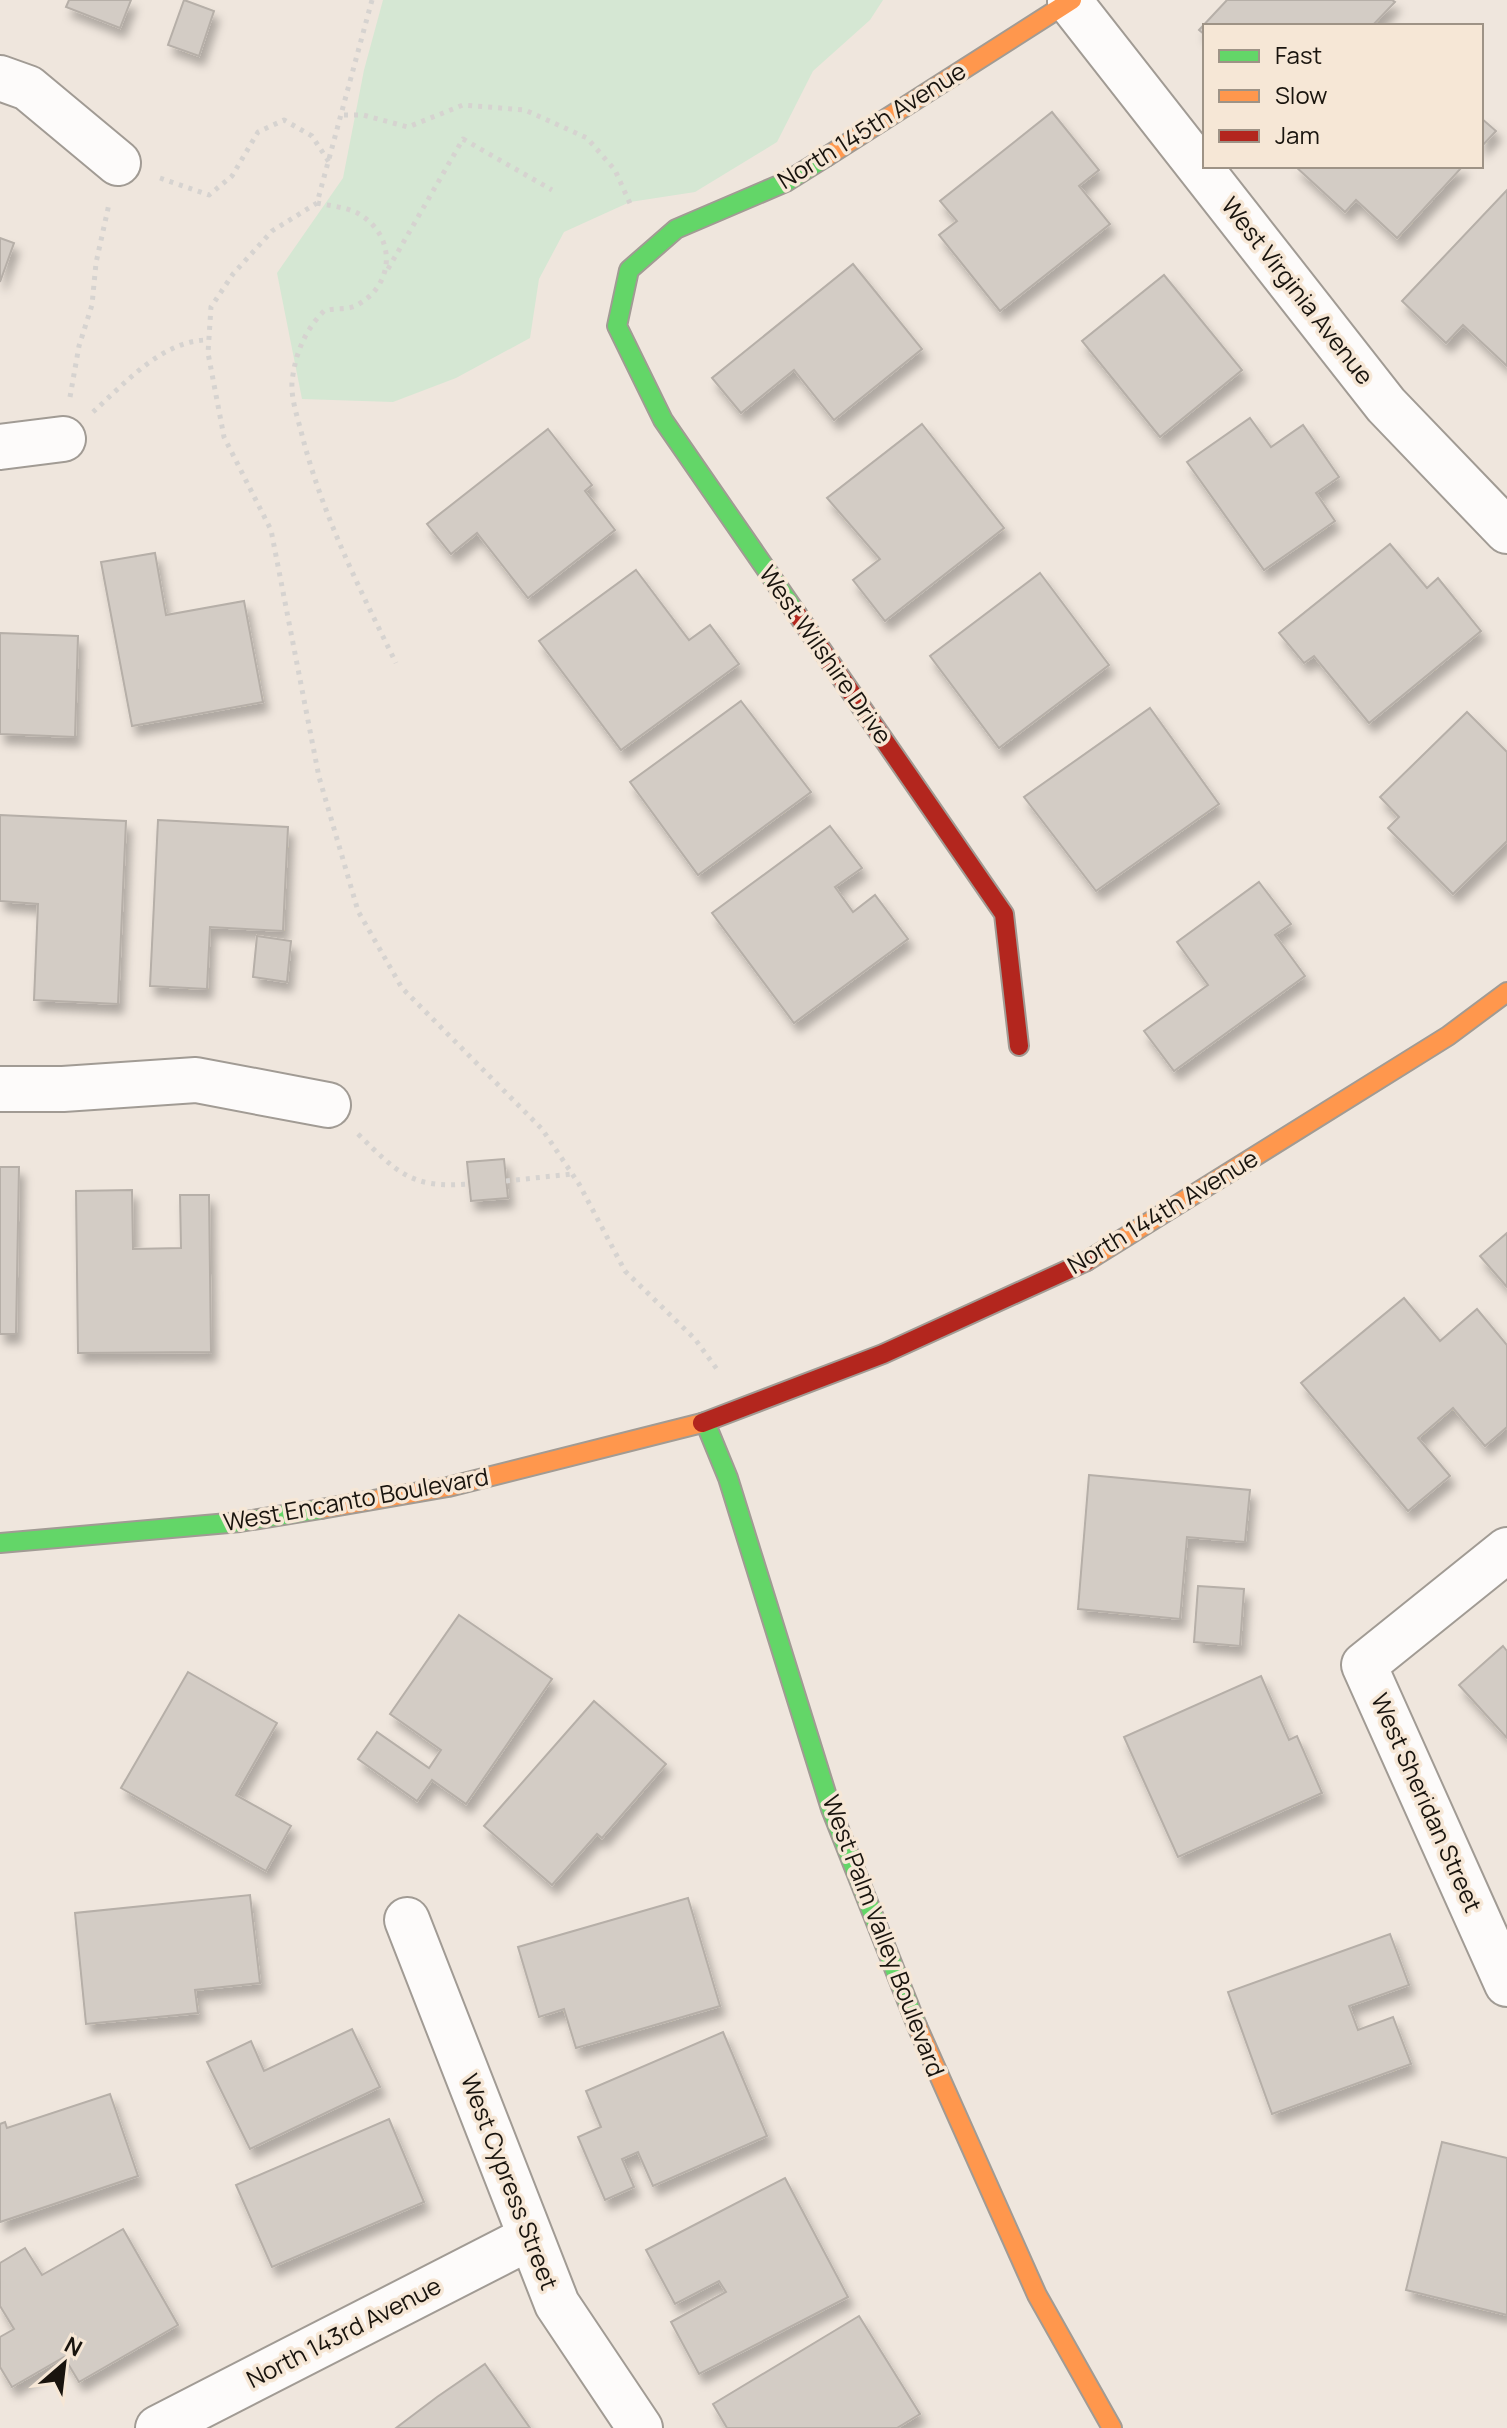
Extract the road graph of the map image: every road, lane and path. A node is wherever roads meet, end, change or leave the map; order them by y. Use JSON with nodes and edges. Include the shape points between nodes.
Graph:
{"nodes":[{"id":1,"x":372,"y":0,"type":"edge"},
{"id":2,"x":1071,"y":1,"type":"edge"},
{"id":3,"x":0,"y":78,"type":"edge"},
{"id":4,"x":344,"y":115,"type":"junction"},
{"id":5,"x":118,"y":163,"type":"junction"},
{"id":6,"x":330,"y":163,"type":"junction"},
{"id":7,"x":552,"y":190,"type":"dead end"},
{"id":8,"x":317,"y":203,"type":"junction"},
{"id":9,"x":629,"y":270,"type":"junction"},
{"id":10,"x":386,"y":273,"type":"junction"},
{"id":11,"x":209,"y":340,"type":"junction"},
{"id":12,"x":63,"y":439,"type":"junction"},
{"id":13,"x":0,"y":447,"type":"edge"},
{"id":14,"x":1507,"y":531,"type":"edge"},
{"id":15,"x":396,"y":663,"type":"dead end"},
{"id":16,"x":1507,"y":992,"type":"edge"},
{"id":17,"x":1019,"y":1046,"type":"dead end"},
{"id":18,"x":0,"y":1089,"type":"edge"},
{"id":19,"x":328,"y":1105,"type":"joint"},
{"id":20,"x":572,"y":1174,"type":"junction"},
{"id":21,"x":506,"y":1181,"type":"dead end"},
{"id":22,"x":469,"y":1184,"type":"dead end"},
{"id":23,"x":743,"y":1408,"type":"junction"},
{"id":24,"x":705,"y":1422,"type":"junction"},
{"id":25,"x":0,"y":1543,"type":"edge"},
{"id":26,"x":1507,"y":1550,"type":"edge"},
{"id":27,"x":407,"y":1920,"type":"dead end"},
{"id":28,"x":1507,"y":1984,"type":"edge"},
{"id":29,"x":529,"y":2238,"type":"junction"},
{"id":30,"x":158,"y":2428,"type":"edge"},
{"id":31,"x":640,"y":2428,"type":"edge"},
{"id":32,"x":1112,"y":2428,"type":"edge"}],
"edges":[{"from":1,"to":4,"type":"path"},
{"from":2,"to":9,"type":"street","name":"North 145th Avenue","via":[[786,182],[676,229]]},
{"from":2,"to":14,"type":"street","name":"West Virginia Avenue","via":[[1386,405]]},
{"from":3,"to":5,"type":"street","via":[[28,88]]},
{"from":4,"to":6,"type":"path"},
{"from":4,"to":9,"type":"path","via":[[408,127],[463,105],[525,110],[587,138],[615,170],[630,202]]},
{"from":5,"to":6,"type":"path","via":[[209,195],[232,176],[258,132],[284,120],[312,136]]},
{"from":5,"to":12,"type":"path"},
{"from":6,"to":8,"type":"path"},
{"from":7,"to":10,"type":"path","via":[[463,139]]},
{"from":8,"to":10,"type":"path","via":[[347,209],[371,223],[385,244]]},
{"from":8,"to":11,"type":"path","via":[[272,231],[233,274],[211,307]]},
{"from":9,"to":17,"type":"street","name":"West Wilshire Drive","via":[[617,326],[663,420],[1004,914]]},
{"from":10,"to":15,"type":"path","via":[[357,306],[324,311],[315,320],[297,356],[292,385],[310,470]]},
{"from":11,"to":12,"type":"path","via":[[185,343],[148,364]]},
{"from":11,"to":20,"type":"path","via":[[224,437],[271,530],[319,777],[358,911],[402,988],[542,1129]]},
{"from":12,"to":13,"type":"street"},
{"from":16,"to":23,"type":"street","name":"North 144th Avenue","via":[[1448,1036],[1083,1264],[883,1354]]},
{"from":18,"to":19,"type":"street","via":[[196,1080]]},
{"from":19,"to":22,"type":"path","via":[[412,1181]]},
{"from":20,"to":21,"type":"path"},
{"from":20,"to":23,"type":"path","via":[[625,1271],[695,1339]]},
{"from":23,"to":24,"type":"street","name":"North 144th Avenue"},
{"from":24,"to":25,"type":"street","name":"West Encanto Boulevard","via":[[448,1487],[341,1506],[240,1522]]},
{"from":24,"to":32,"type":"street","name":"West Palm Valley Boulevard","via":[[728,1478],[831,1809],[923,2041],[1037,2295]]},
{"from":26,"to":28,"type":"street","name":"West Sheridan Street","via":[[1364,1665]]},
{"from":27,"to":29,"type":"street","name":"West Cypress Street"},
{"from":29,"to":30,"type":"street","name":"North 143rd Avenue"},
{"from":29,"to":31,"type":"street","name":"West Cypress Street","via":[[557,2304]]}]}
